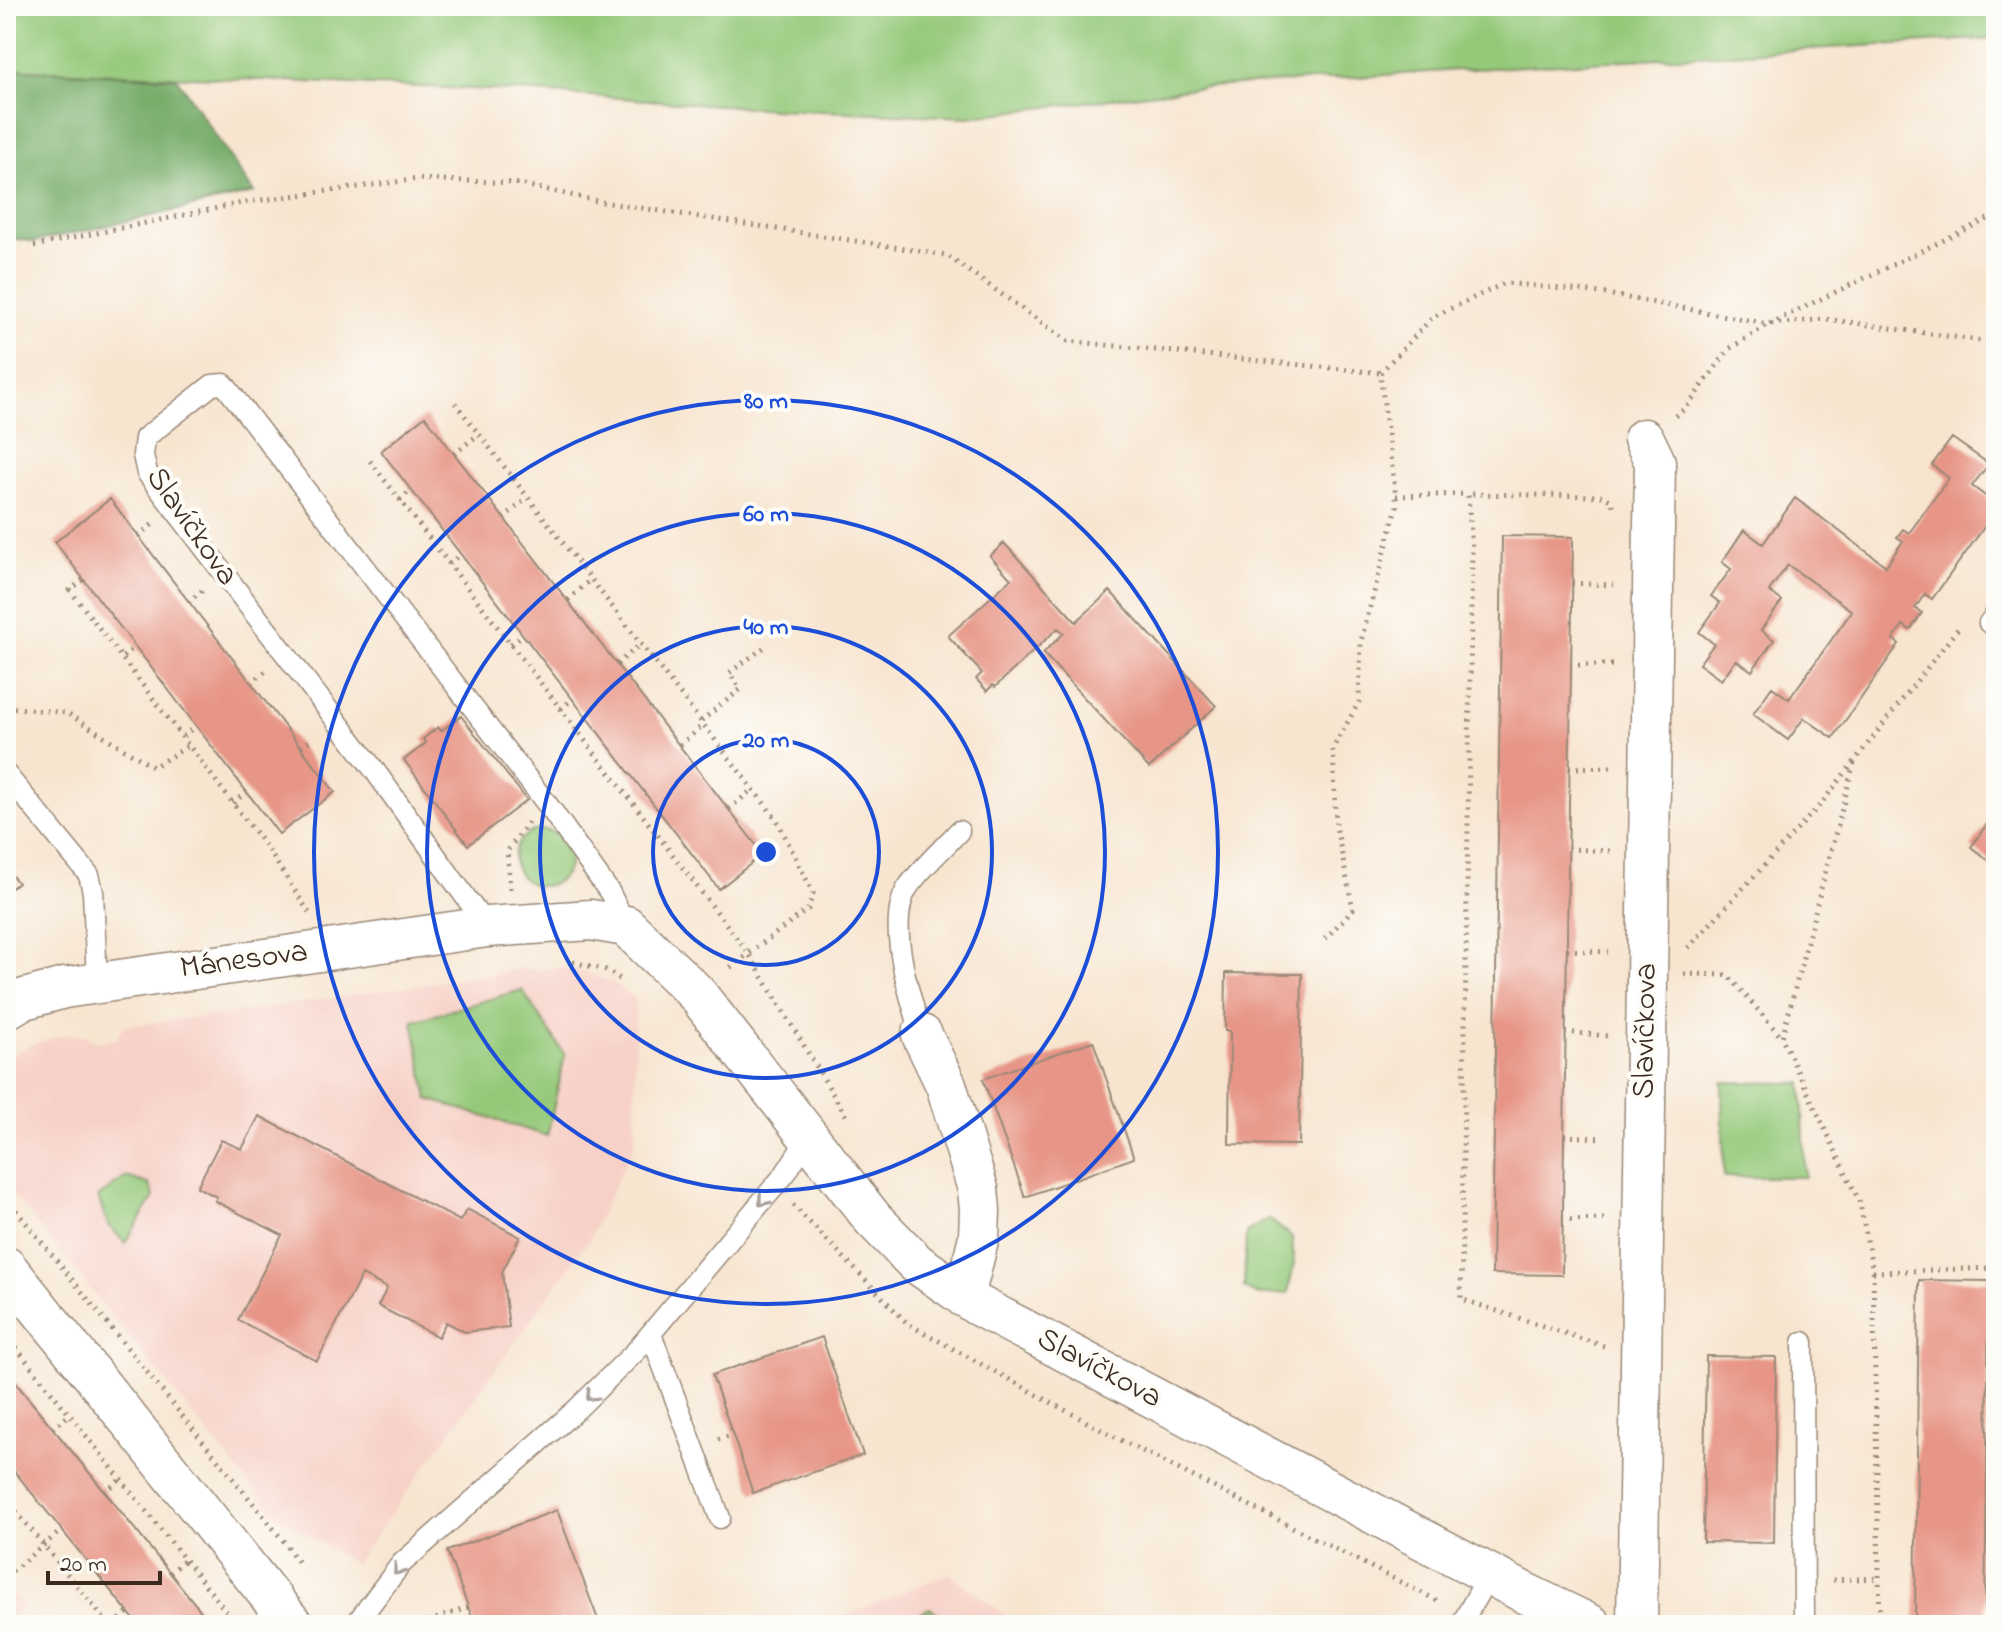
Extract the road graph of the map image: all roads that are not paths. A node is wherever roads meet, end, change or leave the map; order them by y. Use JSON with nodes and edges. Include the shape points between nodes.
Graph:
{"nodes":[{"id":1,"x":1644,"y":439,"type":"road end"},
{"id":2,"x":6,"y":774,"type":"edge"},
{"id":3,"x":959,"y":831,"type":"dead end"},
{"id":4,"x":501,"y":926,"type":"junction"},
{"id":5,"x":626,"y":926,"type":"junction"},
{"id":6,"x":97,"y":982,"type":"junction"},
{"id":7,"x":6,"y":1009,"type":"edge"},
{"id":8,"x":922,"y":1035,"type":"joint"},
{"id":9,"x":808,"y":1138,"type":"junction"},
{"id":10,"x":6,"y":1267,"type":"edge"},
{"id":11,"x":964,"y":1297,"type":"junction"},
{"id":12,"x":651,"y":1334,"type":"junction"},
{"id":13,"x":1803,"y":1342,"type":"dead end"},
{"id":14,"x":720,"y":1518,"type":"dead end"},
{"id":15,"x":1489,"y":1574,"type":"junction"},
{"id":16,"x":293,"y":1625,"type":"edge"},
{"id":17,"x":355,"y":1625,"type":"edge"},
{"id":18,"x":1461,"y":1625,"type":"edge"},
{"id":19,"x":1591,"y":1625,"type":"edge"},
{"id":20,"x":1637,"y":1625,"type":"edge"},
{"id":21,"x":1804,"y":1625,"type":"edge"}],
"edges":[{"from":1,"to":20,"type":"street","name":"Slavíčkova","via":[[1655,462]]},
{"from":2,"to":6,"type":"lane","via":[[89,875]]},
{"from":3,"to":8,"type":"lane","via":[[907,889],[900,912],[899,940]]},
{"from":4,"to":5,"type":"street","via":[[591,920]]},
{"from":4,"to":5,"type":"lane","name":"Slavíčkova","via":[[147,473],[145,438],[212,385],[224,384],[550,808],[610,893]]},
{"from":4,"to":6,"type":"street","name":"Mánesova"},
{"from":5,"to":9,"type":"street","name":"Slavíčkova","via":[[696,993]]},
{"from":6,"to":7,"type":"street","name":"Mánesova","via":[[21,1000]]},
{"from":8,"to":11,"type":"street","via":[[946,1085],[978,1189],[979,1237]]},
{"from":9,"to":11,"type":"street","name":"Slavíčkova","via":[[916,1263]]},
{"from":9,"to":12,"type":"lane","one_way":true,"via":[[785,1174]]},
{"from":10,"to":16,"type":"street"},
{"from":11,"to":15,"type":"street","name":"Slavíčkova"},
{"from":12,"to":14,"type":"lane"},
{"from":12,"to":17,"type":"lane","one_way":true,"via":[[577,1409],[401,1564]]},
{"from":13,"to":21,"type":"lane"},
{"from":15,"to":18,"type":"lane"},
{"from":15,"to":19,"type":"street","name":"Slavíčkova"}]}
